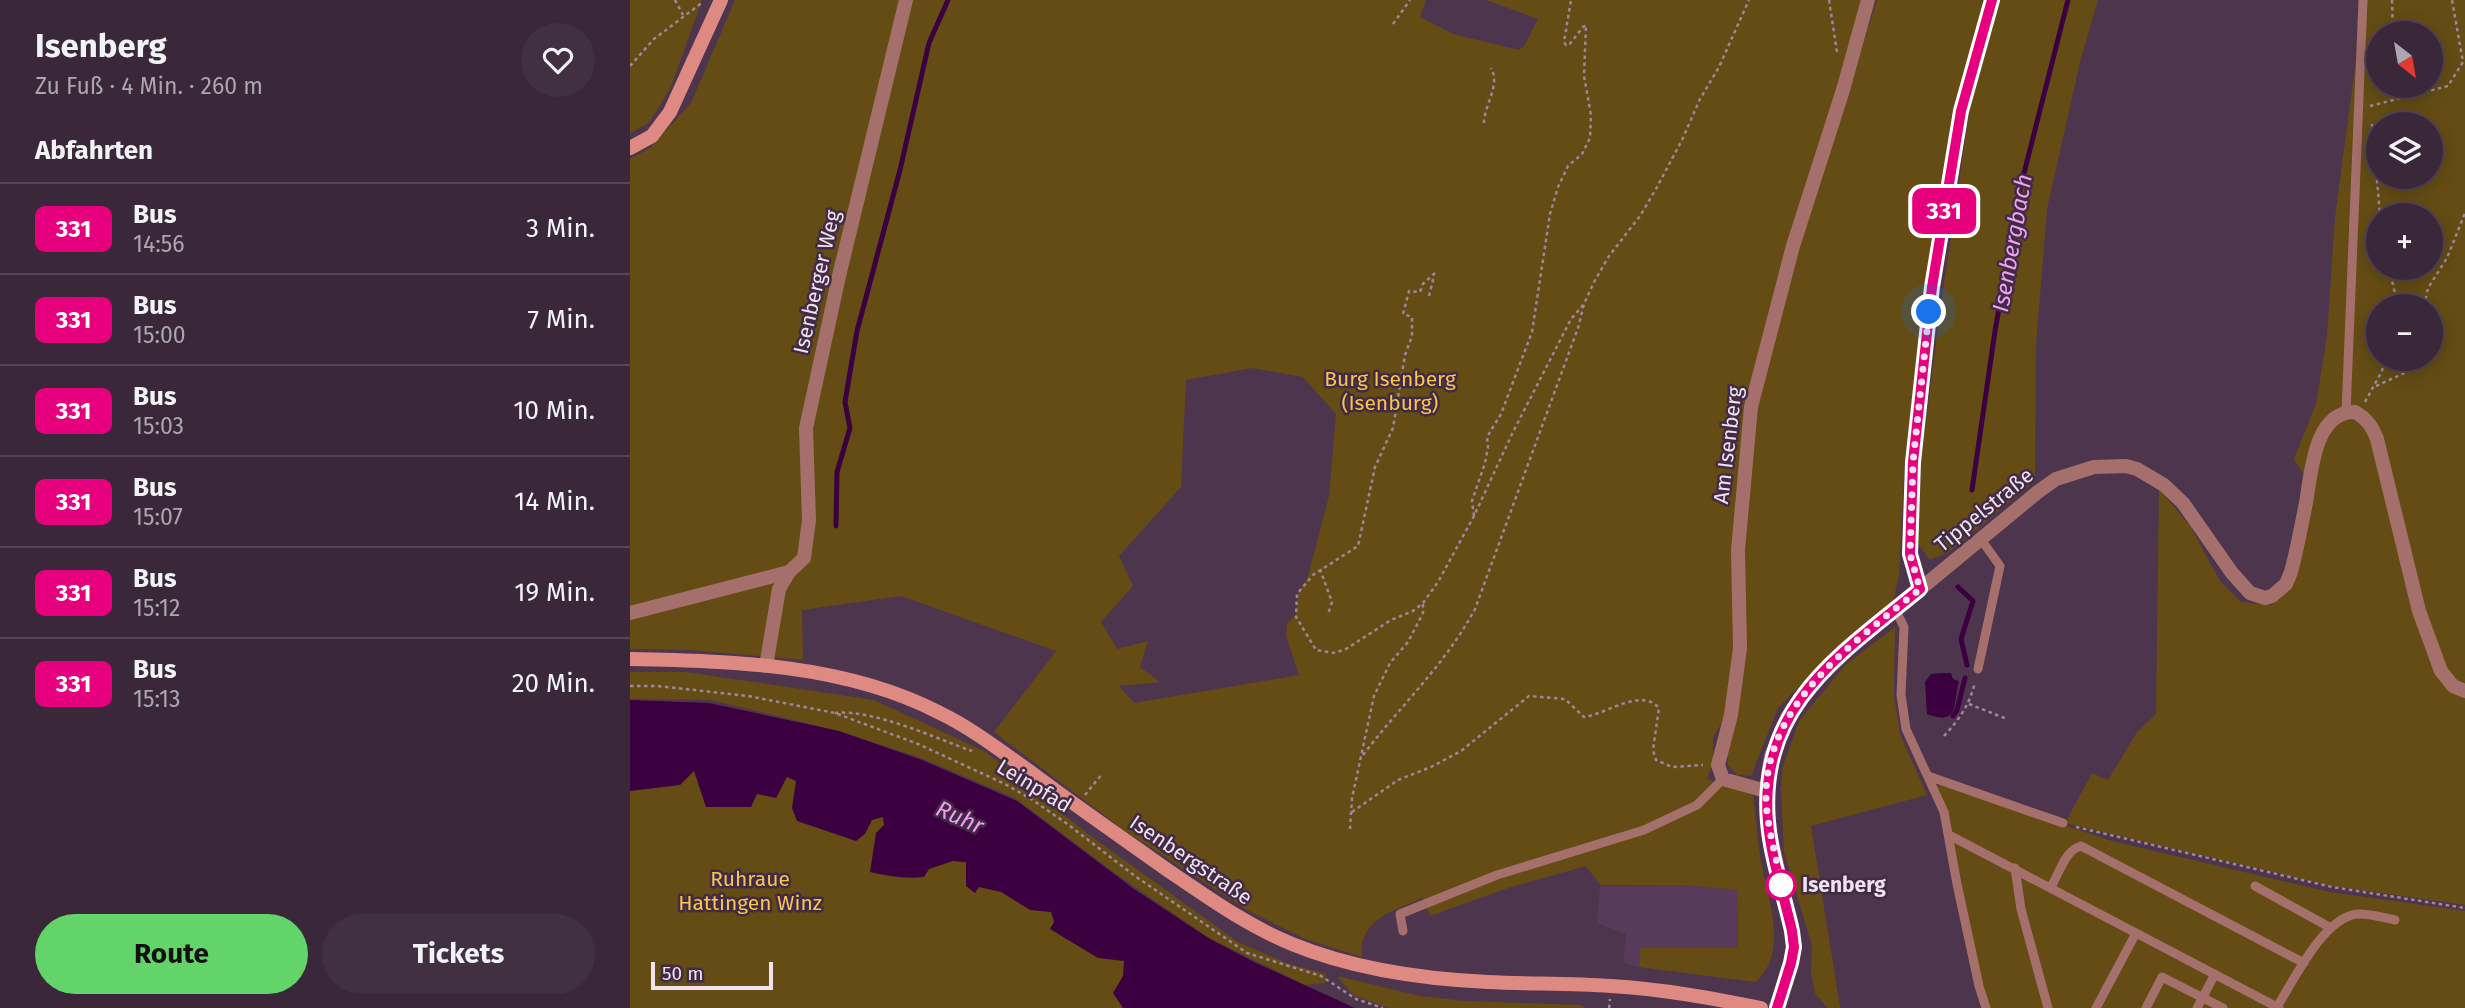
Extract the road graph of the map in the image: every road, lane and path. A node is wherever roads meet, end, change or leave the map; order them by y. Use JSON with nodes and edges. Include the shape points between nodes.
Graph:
{"nodes":[{"id":1,"x":675,"y":0,"type":"edge"},
{"id":2,"x":705,"y":0,"type":"edge"},
{"id":3,"x":721,"y":0,"type":"edge"},
{"id":4,"x":906,"y":0,"type":"edge"},
{"id":5,"x":1410,"y":0,"type":"edge"},
{"id":6,"x":1571,"y":0,"type":"edge"},
{"id":7,"x":1749,"y":0,"type":"edge"},
{"id":8,"x":1829,"y":0,"type":"edge"},
{"id":9,"x":1868,"y":0,"type":"edge"},
{"id":10,"x":1992,"y":0,"type":"edge"},
{"id":11,"x":2363,"y":0,"type":"edge"},
{"id":12,"x":2392,"y":0,"type":"edge"},
{"id":13,"x":2452,"y":0,"type":"edge"},
{"id":14,"x":683,"y":15,"type":"junction"},
{"id":15,"x":2393,"y":21,"type":"edge"},
{"id":16,"x":1393,"y":24,"type":"dead end"},
{"id":17,"x":1836,"y":51,"type":"dead end"},
{"id":18,"x":630,"y":66,"type":"edge"},
{"id":19,"x":1491,"y":68,"type":"dead end"},
{"id":20,"x":2370,"y":106,"type":"dead end"},
{"id":21,"x":1483,"y":123,"type":"dead end"},
{"id":22,"x":630,"y":148,"type":"edge"},
{"id":23,"x":2465,"y":213,"type":"edge"},
{"id":24,"x":1435,"y":273,"type":"dead end"},
{"id":25,"x":1430,"y":277,"type":"junction"},
{"id":26,"x":2427,"y":294,"type":"edge"},
{"id":27,"x":1429,"y":296,"type":"dead end"},
{"id":28,"x":1584,"y":304,"type":"junction"},
{"id":29,"x":2382,"y":371,"type":"edge"},
{"id":30,"x":2409,"y":371,"type":"edge"},
{"id":31,"x":2375,"y":386,"type":"junction"},
{"id":32,"x":2351,"y":412,"type":"junction"},
{"id":33,"x":1474,"y":516,"type":"junction"},
{"id":34,"x":1980,"y":538,"type":"junction"},
{"id":35,"x":1321,"y":569,"type":"junction"},
{"id":36,"x":789,"y":572,"type":"junction"},
{"id":37,"x":1920,"y":589,"type":"junction"},
{"id":38,"x":1423,"y":603,"type":"junction"},
{"id":39,"x":1895,"y":609,"type":"junction"},
{"id":40,"x":630,"y":613,"type":"edge"},
{"id":41,"x":1328,"y":614,"type":"dead end"},
{"id":42,"x":630,"y":659,"type":"edge"},
{"id":43,"x":766,"y":666,"type":"junction"},
{"id":44,"x":1978,"y":669,"type":"joint"},
{"id":45,"x":630,"y":686,"type":"edge"},
{"id":46,"x":2465,"y":691,"type":"edge"},
{"id":47,"x":1969,"y":704,"type":"junction"},
{"id":48,"x":835,"y":712,"type":"junction"},
{"id":49,"x":2007,"y":719,"type":"dead end"},
{"id":50,"x":1944,"y":736,"type":"dead end"},
{"id":51,"x":998,"y":749,"type":"junction"},
{"id":52,"x":1363,"y":755,"type":"junction"},
{"id":53,"x":1720,"y":772,"type":"junction"},
{"id":54,"x":1102,"y":774,"type":"dead end"},
{"id":55,"x":1928,"y":776,"type":"junction"},
{"id":56,"x":1766,"y":791,"type":"junction"},
{"id":57,"x":1077,"y":806,"type":"junction"},
{"id":58,"x":1352,"y":812,"type":"junction"},
{"id":59,"x":2063,"y":823,"type":"joint"},
{"id":60,"x":1350,"y":829,"type":"dead end"},
{"id":61,"x":1949,"y":835,"type":"junction"},
{"id":62,"x":2015,"y":868,"type":"junction"},
{"id":63,"x":2255,"y":886,"type":"dead end"},
{"id":64,"x":2052,"y":887,"type":"junction"},
{"id":65,"x":2465,"y":908,"type":"edge"},
{"id":66,"x":2395,"y":920,"type":"dead end"},
{"id":67,"x":2332,"y":928,"type":"junction"},
{"id":68,"x":1403,"y":931,"type":"dead end"},
{"id":69,"x":2137,"y":933,"type":"junction"},
{"id":70,"x":2304,"y":963,"type":"junction"},
{"id":71,"x":2215,"y":974,"type":"junction"},
{"id":72,"x":2203,"y":996,"type":"junction"},
{"id":73,"x":1383,"y":1008,"type":"edge"},
{"id":74,"x":1761,"y":1008,"type":"edge"},
{"id":75,"x":1777,"y":1008,"type":"edge"},
{"id":76,"x":1986,"y":1008,"type":"edge"},
{"id":77,"x":2048,"y":1008,"type":"edge"},
{"id":78,"x":2096,"y":1008,"type":"edge"},
{"id":79,"x":2146,"y":1008,"type":"edge"},
{"id":80,"x":2197,"y":1008,"type":"edge"},
{"id":81,"x":2223,"y":1008,"type":"edge"},
{"id":82,"x":2278,"y":1008,"type":"edge"}],
"edges":[{"from":1,"to":14,"type":"path"},
{"from":2,"to":14,"type":"path"},
{"from":3,"to":22,"type":"main road","via":[[670,112],[652,136]]},
{"from":4,"to":36,"type":"street","name":"Isenberger Weg","via":[[806,428],[809,520],[804,558]]},
{"from":5,"to":16,"type":"path"},
{"from":6,"to":33,"type":"path","via":[[1564,42],[1569,45],[1586,25],[1584,76],[1590,138],[1558,187],[1532,332],[1502,414],[1487,437],[1485,463],[1472,500]]},
{"from":7,"to":28,"type":"path","via":[[1676,152]]},
{"from":8,"to":17,"type":"path"},
{"from":9,"to":53,"type":"street","name":"Am Isenberg","via":[[1793,246],[1751,407],[1738,550],[1740,648]]},
{"from":10,"to":37,"type":"street","via":[[1961,111],[1932,287],[1912,475],[1910,554]]},
{"from":11,"to":32,"type":"lane"},
{"from":12,"to":15,"type":"path"},
{"from":13,"to":20,"type":"path","via":[[2463,62],[2448,86]]},
{"from":14,"to":18,"type":"path","via":[[654,38]]},
{"from":19,"to":21,"type":"path","via":[[1494,80]]},
{"from":23,"to":26,"type":"path"},
{"from":24,"to":25,"type":"path"},
{"from":25,"to":27,"type":"path"},
{"from":25,"to":35,"type":"path","via":[[1420,292],[1409,291],[1403,314],[1412,317],[1412,336],[1393,428],[1376,467],[1358,546]]},
{"from":28,"to":33,"type":"path","via":[[1571,319]]},
{"from":28,"to":52,"type":"path","via":[[1475,609],[1443,660]]},
{"from":29,"to":31,"type":"path"},
{"from":30,"to":31,"type":"path"},
{"from":31,"to":32,"type":"path","via":[[2369,398]]},
{"from":32,"to":34,"type":"street","name":"Tippelstraße","via":[[2328,424],[2313,457],[2291,572],[2286,584],[2272,596],[2250,593],[2183,503],[2152,476],[2126,466],[2094,467],[2056,479]]},
{"from":32,"to":46,"type":"street","via":[[2365,418],[2377,439],[2429,641],[2446,679]]},
{"from":33,"to":38,"type":"path"},
{"from":34,"to":37,"type":"street","name":"Tippelstraße"},
{"from":34,"to":44,"type":"lane","via":[[2000,566]]},
{"from":35,"to":38,"type":"path","via":[[1297,594],[1296,617],[1316,650],[1334,653],[1346,649]]},
{"from":35,"to":41,"type":"path","via":[[1332,602]]},
{"from":36,"to":40,"type":"street"},
{"from":36,"to":43,"type":"street","name":"Isenberger Weg","via":[[779,589]]},
{"from":37,"to":39,"type":"street","name":"Tippelstraße"},
{"from":38,"to":52,"type":"path","via":[[1423,613],[1408,642],[1390,663],[1374,696]]},
{"from":39,"to":55,"type":"lane","via":[[1904,628],[1901,695],[1906,729]]},
{"from":39,"to":56,"type":"street","name":"Tippelstraße","via":[[1839,656],[1788,716],[1771,756]]},
{"from":42,"to":43,"type":"main road","name":"Isenbergstraße"},
{"from":43,"to":51,"type":"main road","name":"Isenbergstraße","via":[[880,688],[939,712]]},
{"from":44,"to":47,"type":"path"},
{"from":45,"to":48,"type":"path","name":"Leinpfad","via":[[748,696]]},
{"from":47,"to":49,"type":"path"},
{"from":47,"to":50,"type":"path"},
{"from":48,"to":51,"type":"path","via":[[891,722],[978,753]]},
{"from":48,"to":73,"type":"path","name":"Leinpfad","via":[[1005,784],[1247,953],[1321,976],[1356,999]]},
{"from":51,"to":57,"type":"main road","name":"Isenbergstraße"},
{"from":52,"to":58,"type":"path"},
{"from":53,"to":56,"type":"street"},
{"from":53,"to":58,"type":"path","via":[[1710,764],[1672,767],[1656,760],[1653,750],[1659,708],[1653,702],[1637,699],[1584,717],[1564,699],[1528,696],[1461,751],[1398,780]]},
{"from":53,"to":68,"type":"lane","via":[[1697,805],[1644,830],[1497,875],[1400,914]]},
{"from":54,"to":57,"type":"path"},
{"from":55,"to":59,"type":"lane"},
{"from":55,"to":61,"type":"lane"},
{"from":56,"to":75,"type":"street","name":"Tippelstraße","via":[[1768,825],[1794,947]]},
{"from":57,"to":74,"type":"main road","name":"Isenbergstraße","via":[[1247,923],[1335,959],[1433,978],[1660,990]]},
{"from":58,"to":60,"type":"path"},
{"from":59,"to":65,"type":"path","via":[[2332,887]]},
{"from":61,"to":62,"type":"lane"},
{"from":61,"to":76,"type":"lane"},
{"from":62,"to":64,"type":"lane"},
{"from":62,"to":77,"type":"lane","via":[[2021,909]]},
{"from":63,"to":67,"type":"lane"},
{"from":64,"to":69,"type":"lane"},
{"from":64,"to":70,"type":"lane","via":[[2075,847],[2089,848]]},
{"from":66,"to":67,"type":"lane","via":[[2355,914]]},
{"from":67,"to":70,"type":"lane"},
{"from":69,"to":71,"type":"lane"},
{"from":69,"to":78,"type":"lane"},
{"from":70,"to":82,"type":"lane"},
{"from":71,"to":72,"type":"lane"},
{"from":71,"to":82,"type":"lane"},
{"from":72,"to":79,"type":"lane","via":[[2162,977]]},
{"from":72,"to":80,"type":"lane"},
{"from":72,"to":81,"type":"lane"}]}
